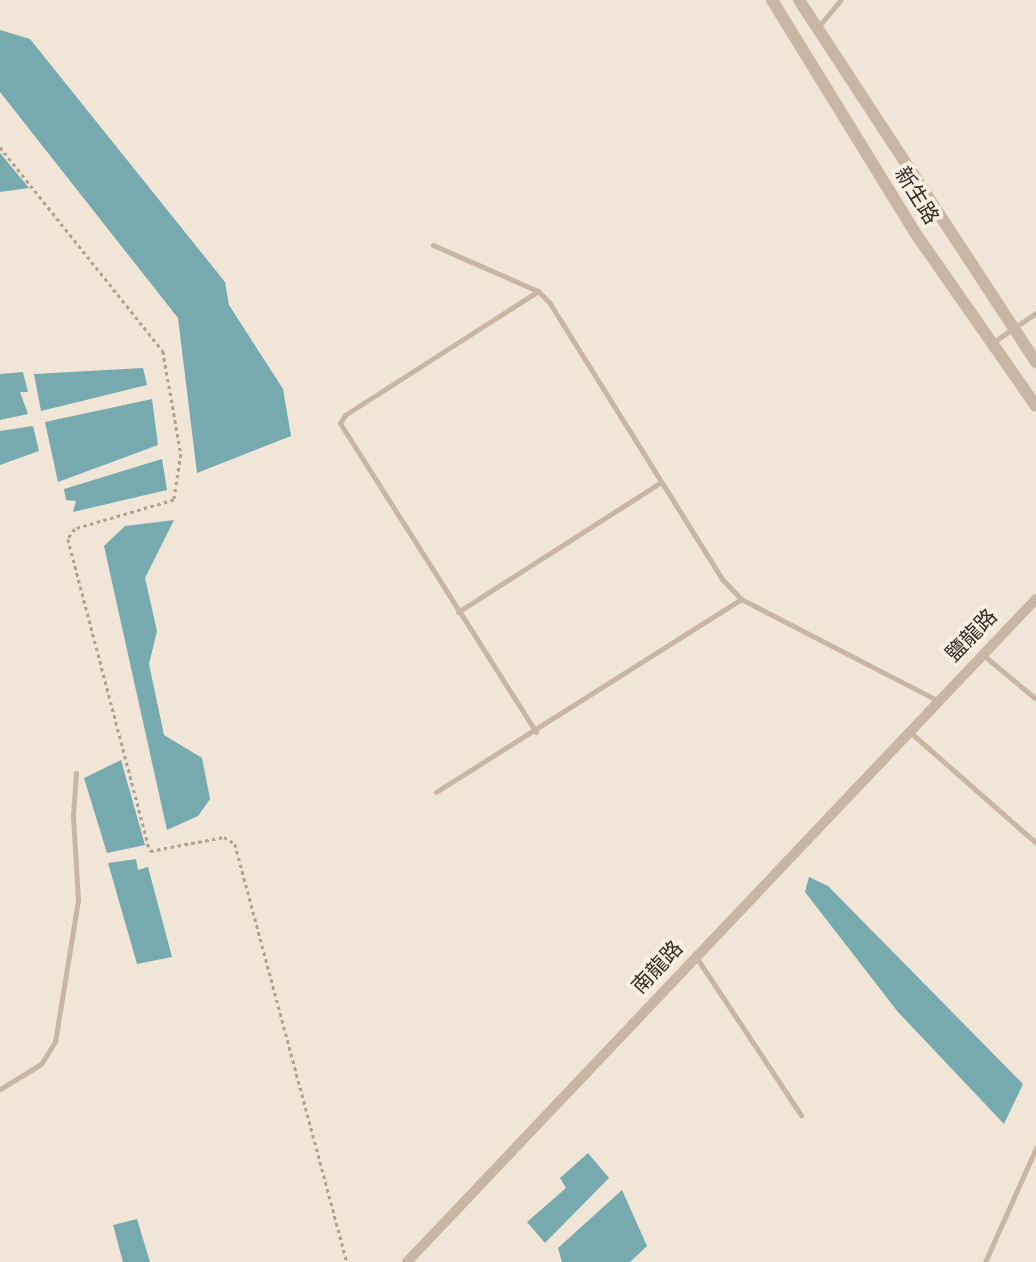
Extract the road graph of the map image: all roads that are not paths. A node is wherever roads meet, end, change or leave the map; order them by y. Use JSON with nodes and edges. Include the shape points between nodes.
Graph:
{"nodes":[{"id":1,"x":772,"y":0,"type":"edge"},
{"id":2,"x":799,"y":0,"type":"edge"},
{"id":3,"x":841,"y":0,"type":"edge"},
{"id":4,"x":817,"y":28,"type":"junction"},
{"id":5,"x":433,"y":245,"type":"dead end"},
{"id":6,"x":538,"y":291,"type":"junction"},
{"id":7,"x":1036,"y":313,"type":"edge"},
{"id":8,"x":1014,"y":329,"type":"junction"},
{"id":9,"x":992,"y":343,"type":"junction"},
{"id":10,"x":1036,"y":362,"type":"edge"},
{"id":11,"x":1036,"y":406,"type":"edge"},
{"id":12,"x":661,"y":482,"type":"junction"},
{"id":13,"x":741,"y":599,"type":"junction"},
{"id":14,"x":1036,"y":599,"type":"edge"},
{"id":15,"x":458,"y":612,"type":"junction"},
{"id":16,"x":981,"y":653,"type":"junction"},
{"id":17,"x":1036,"y":699,"type":"edge"},
{"id":18,"x":937,"y":700,"type":"junction"},
{"id":19,"x":909,"y":731,"type":"junction"},
{"id":20,"x":536,"y":732,"type":"junction"},
{"id":21,"x":76,"y":773,"type":"dead end"},
{"id":22,"x":436,"y":792,"type":"dead end"},
{"id":23,"x":1036,"y":843,"type":"edge"},
{"id":24,"x":695,"y":956,"type":"junction"},
{"id":25,"x":0,"y":1088,"type":"edge"},
{"id":26,"x":801,"y":1115,"type":"dead end"},
{"id":27,"x":1036,"y":1148,"type":"edge"},
{"id":28,"x":407,"y":1262,"type":"edge"},
{"id":29,"x":985,"y":1262,"type":"edge"}],
"edges":[{"from":1,"to":9,"type":"street","name":"新生路","via":[[918,237]]},
{"from":2,"to":4,"type":"street","name":"新生路"},
{"from":3,"to":4,"type":"lane"},
{"from":4,"to":8,"type":"street","name":"新生路"},
{"from":5,"to":6,"type":"lane"},
{"from":6,"to":12,"type":"lane"},
{"from":6,"to":15,"type":"lane","via":[[345,415],[340,423]]},
{"from":7,"to":8,"type":"lane"},
{"from":8,"to":9,"type":"lane"},
{"from":8,"to":10,"type":"street","name":"新生路"},
{"from":9,"to":11,"type":"street","name":"新生路"},
{"from":12,"to":13,"type":"lane","via":[[722,579]]},
{"from":12,"to":15,"type":"lane"},
{"from":13,"to":18,"type":"lane"},
{"from":13,"to":20,"type":"lane"},
{"from":14,"to":16,"type":"street","name":"鹽龍路"},
{"from":15,"to":20,"type":"lane"},
{"from":16,"to":17,"type":"lane"},
{"from":16,"to":18,"type":"street","name":"鹽龍路"},
{"from":18,"to":19,"type":"street","name":"南龍路"},
{"from":19,"to":23,"type":"lane"},
{"from":19,"to":24,"type":"street","name":"南龍路"},
{"from":20,"to":22,"type":"lane"},
{"from":21,"to":25,"type":"lane","via":[[73,815],[78,900],[55,1042],[41,1064]]},
{"from":24,"to":26,"type":"lane"},
{"from":24,"to":28,"type":"street","name":"南龍路"},
{"from":27,"to":29,"type":"lane"}]}
